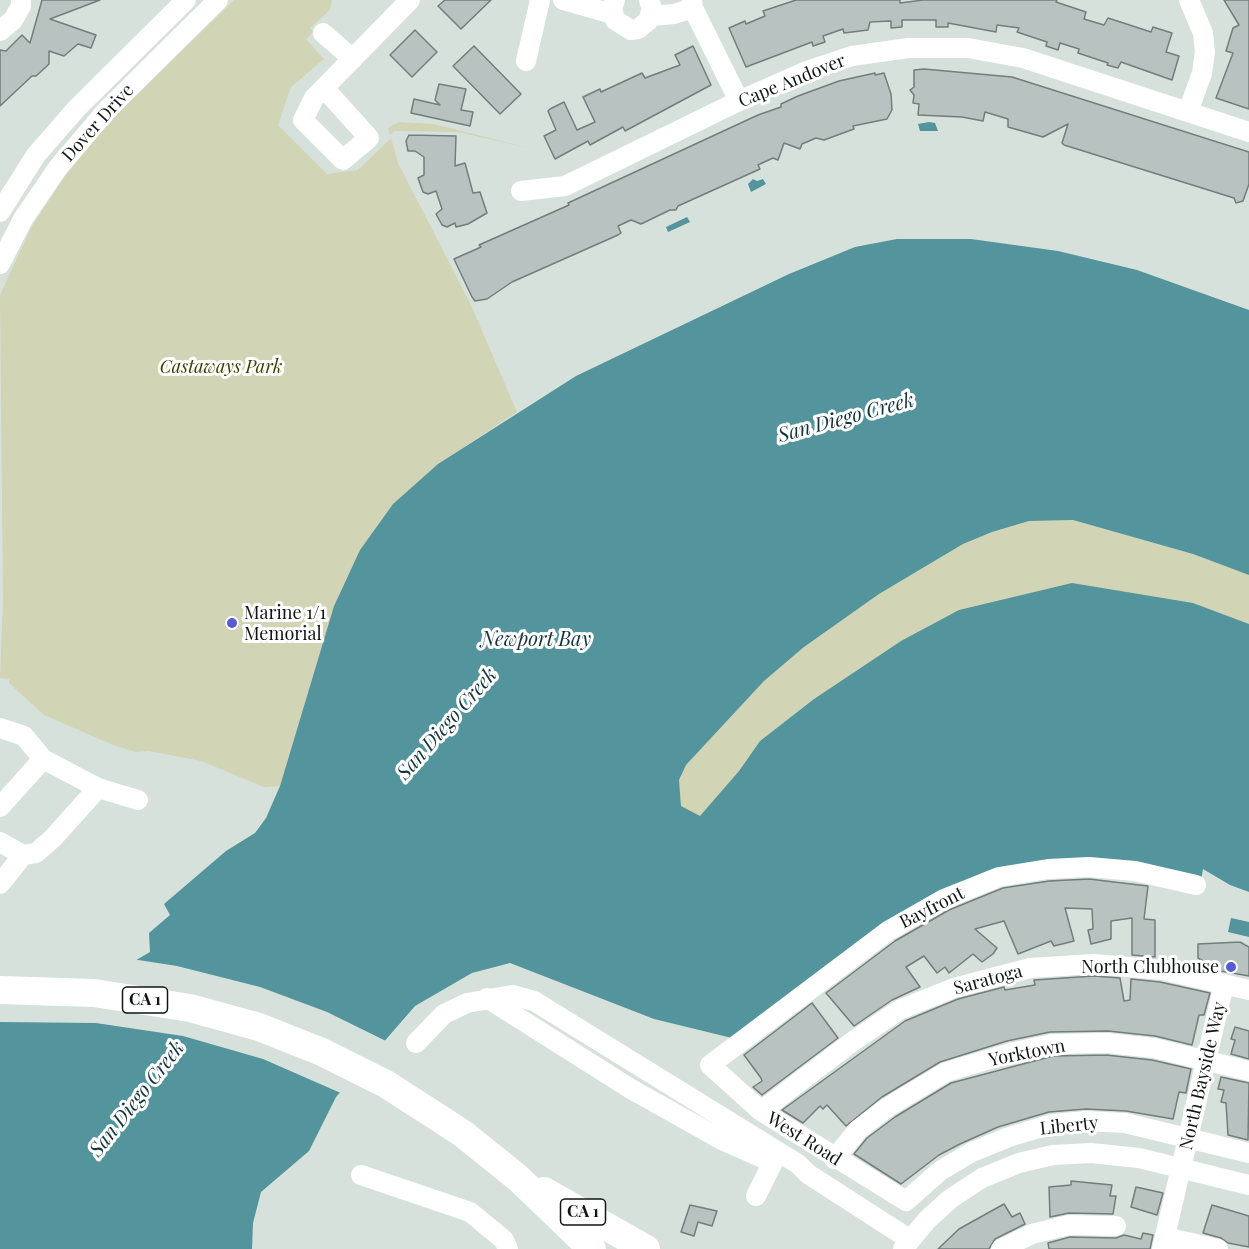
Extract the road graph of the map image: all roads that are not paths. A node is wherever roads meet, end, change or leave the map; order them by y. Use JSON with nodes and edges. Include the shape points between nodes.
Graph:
{"nodes":[{"id":1,"x":21,"y":0,"type":"edge"},
{"id":2,"x":185,"y":0,"type":"edge"},
{"id":3,"x":218,"y":0,"type":"edge"},
{"id":4,"x":410,"y":0,"type":"edge"},
{"id":5,"x":540,"y":0,"type":"edge"},
{"id":6,"x":563,"y":0,"type":"edge"},
{"id":7,"x":1189,"y":0,"type":"edge"},
{"id":8,"x":693,"y":4,"type":"edge"},
{"id":9,"x":654,"y":5,"type":"edge"},
{"id":10,"x":614,"y":7,"type":"edge"},
{"id":11,"x":0,"y":31,"type":"edge"},
{"id":12,"x":322,"y":33,"type":"dead end"},
{"id":13,"x":352,"y":59,"type":"junction"},
{"id":14,"x":526,"y":61,"type":"dead end"},
{"id":15,"x":324,"y":88,"type":"dead end"},
{"id":16,"x":739,"y":101,"type":"junction"},
{"id":17,"x":1188,"y":112,"type":"junction"},
{"id":18,"x":1249,"y":132,"type":"edge"},
{"id":19,"x":521,"y":191,"type":"dead end"},
{"id":20,"x":0,"y":212,"type":"edge"},
{"id":21,"x":0,"y":264,"type":"edge"},
{"id":22,"x":0,"y":728,"type":"edge"},
{"id":23,"x":43,"y":759,"type":"junction"},
{"id":24,"x":98,"y":788,"type":"junction"},
{"id":25,"x":138,"y":800,"type":"dead end"},
{"id":26,"x":0,"y":807,"type":"edge"},
{"id":27,"x":0,"y":842,"type":"edge"},
{"id":28,"x":23,"y":855,"type":"junction"},
{"id":29,"x":0,"y":884,"type":"edge"},
{"id":30,"x":1196,"y":885,"type":"dead end"},
{"id":31,"x":1236,"y":987,"type":"edge"},
{"id":32,"x":2,"y":988,"type":"edge"},
{"id":33,"x":416,"y":1043,"type":"dead end"},
{"id":34,"x":1212,"y":1062,"type":"junction"},
{"id":35,"x":710,"y":1065,"type":"joint"},
{"id":36,"x":1249,"y":1071,"type":"edge"},
{"id":37,"x":761,"y":1111,"type":"junction"},
{"id":38,"x":1194,"y":1138,"type":"junction"},
{"id":39,"x":1249,"y":1153,"type":"edge"},
{"id":40,"x":775,"y":1157,"type":"junction"},
{"id":41,"x":834,"y":1159,"type":"junction"},
{"id":42,"x":1187,"y":1169,"type":"junction"},
{"id":43,"x":361,"y":1175,"type":"dead end"},
{"id":44,"x":518,"y":1178,"type":"junction"},
{"id":45,"x":1249,"y":1185,"type":"edge"},
{"id":46,"x":756,"y":1196,"type":"dead end"},
{"id":47,"x":906,"y":1201,"type":"joint"},
{"id":48,"x":1116,"y":1226,"type":"dead end"},
{"id":49,"x":1035,"y":1242,"type":"edge"},
{"id":50,"x":906,"y":1244,"type":"edge"},
{"id":51,"x":1169,"y":1244,"type":"edge"},
{"id":52,"x":508,"y":1249,"type":"edge"},
{"id":53,"x":592,"y":1249,"type":"edge"},
{"id":54,"x":646,"y":1249,"type":"edge"},
{"id":55,"x":1001,"y":1249,"type":"edge"},
{"id":56,"x":1218,"y":1249,"type":"edge"}],
"edges":[{"from":1,"to":11,"type":"street","via":[[13,20]]},
{"from":2,"to":20,"type":"street","name":"Dover Drive","via":[[77,108],[36,155]]},
{"from":3,"to":21,"type":"street","name":"Dover Drive","via":[[106,111],[57,169],[23,219]]},
{"from":4,"to":13,"type":"street"},
{"from":5,"to":14,"type":"street"},
{"from":6,"to":10,"type":"street"},
{"from":7,"to":17,"type":"street","via":[[1203,33],[1205,52],[1202,74]]},
{"from":8,"to":9,"type":"street"},
{"from":8,"to":16,"type":"street"},
{"from":9,"to":10,"type":"street","via":[[644,26],[631,30],[619,25]]},
{"from":12,"to":13,"type":"street"},
{"from":13,"to":15,"type":"street"},
{"from":16,"to":17,"type":"street","name":"Cape Andover","via":[[807,71],[852,57],[941,47],[1023,58]]},
{"from":16,"to":19,"type":"street","name":"Cape Andover","via":[[565,186]]},
{"from":17,"to":18,"type":"street","name":"Cape Andover"},
{"from":22,"to":23,"type":"street","via":[[24,736]]},
{"from":23,"to":24,"type":"street"},
{"from":23,"to":26,"type":"street"},
{"from":24,"to":25,"type":"street"},
{"from":24,"to":28,"type":"street","via":[[53,838],[36,853]]},
{"from":27,"to":28,"type":"street"},
{"from":28,"to":29,"type":"street"},
{"from":30,"to":35,"type":"street","name":"Bayfront","via":[[1135,871],[1089,867],[999,877],[944,899],[888,931]]},
{"from":31,"to":34,"type":"street","name":"North Bayside Way"},
{"from":31,"to":37,"type":"street","name":"Saratoga","via":[[1162,970],[1094,964],[1030,968],[954,988],[899,1010]]},
{"from":32,"to":44,"type":"highway","number":"CA 1","via":[[117,996],[190,1008],[249,1024],[352,1066],[416,1102]]},
{"from":33,"to":40,"type":"street","via":[[444,1014],[487,998],[631,1089],[722,1140]]},
{"from":34,"to":36,"type":"street","name":"Yorktown"},
{"from":34,"to":38,"type":"street","name":"North Bayside Way"},
{"from":34,"to":41,"type":"street","name":"Yorktown","via":[[1154,1048],[1107,1043],[1052,1044],[1010,1053],[946,1072],[897,1101],[859,1129]]},
{"from":35,"to":37,"type":"street","name":"West Road"},
{"from":37,"to":41,"type":"street","name":"West Road"},
{"from":38,"to":39,"type":"street","name":"Liberty"},
{"from":38,"to":42,"type":"street","name":"North Bayside Way"},
{"from":38,"to":47,"type":"street","name":"Liberty","via":[[1125,1123],[1052,1124],[972,1152],[940,1171]]},
{"from":40,"to":46,"type":"street"},
{"from":40,"to":50,"type":"street","via":[[794,1173],[808,1174]]},
{"from":41,"to":47,"type":"street","name":"West Road"},
{"from":42,"to":45,"type":"street"},
{"from":42,"to":50,"type":"street","via":[[1091,1153],[1053,1155],[1019,1163],[982,1178],[950,1199]]},
{"from":42,"to":51,"type":"street","name":"North Bayside Way"},
{"from":43,"to":52,"type":"street","via":[[470,1212],[504,1240]]},
{"from":44,"to":53,"type":"highway","number":"CA 1"},
{"from":44,"to":54,"type":"highway","number":"CA 1"},
{"from":48,"to":49,"type":"street","via":[[1069,1225]]},
{"from":49,"to":55,"type":"street"},
{"from":51,"to":56,"type":"street"}]}
